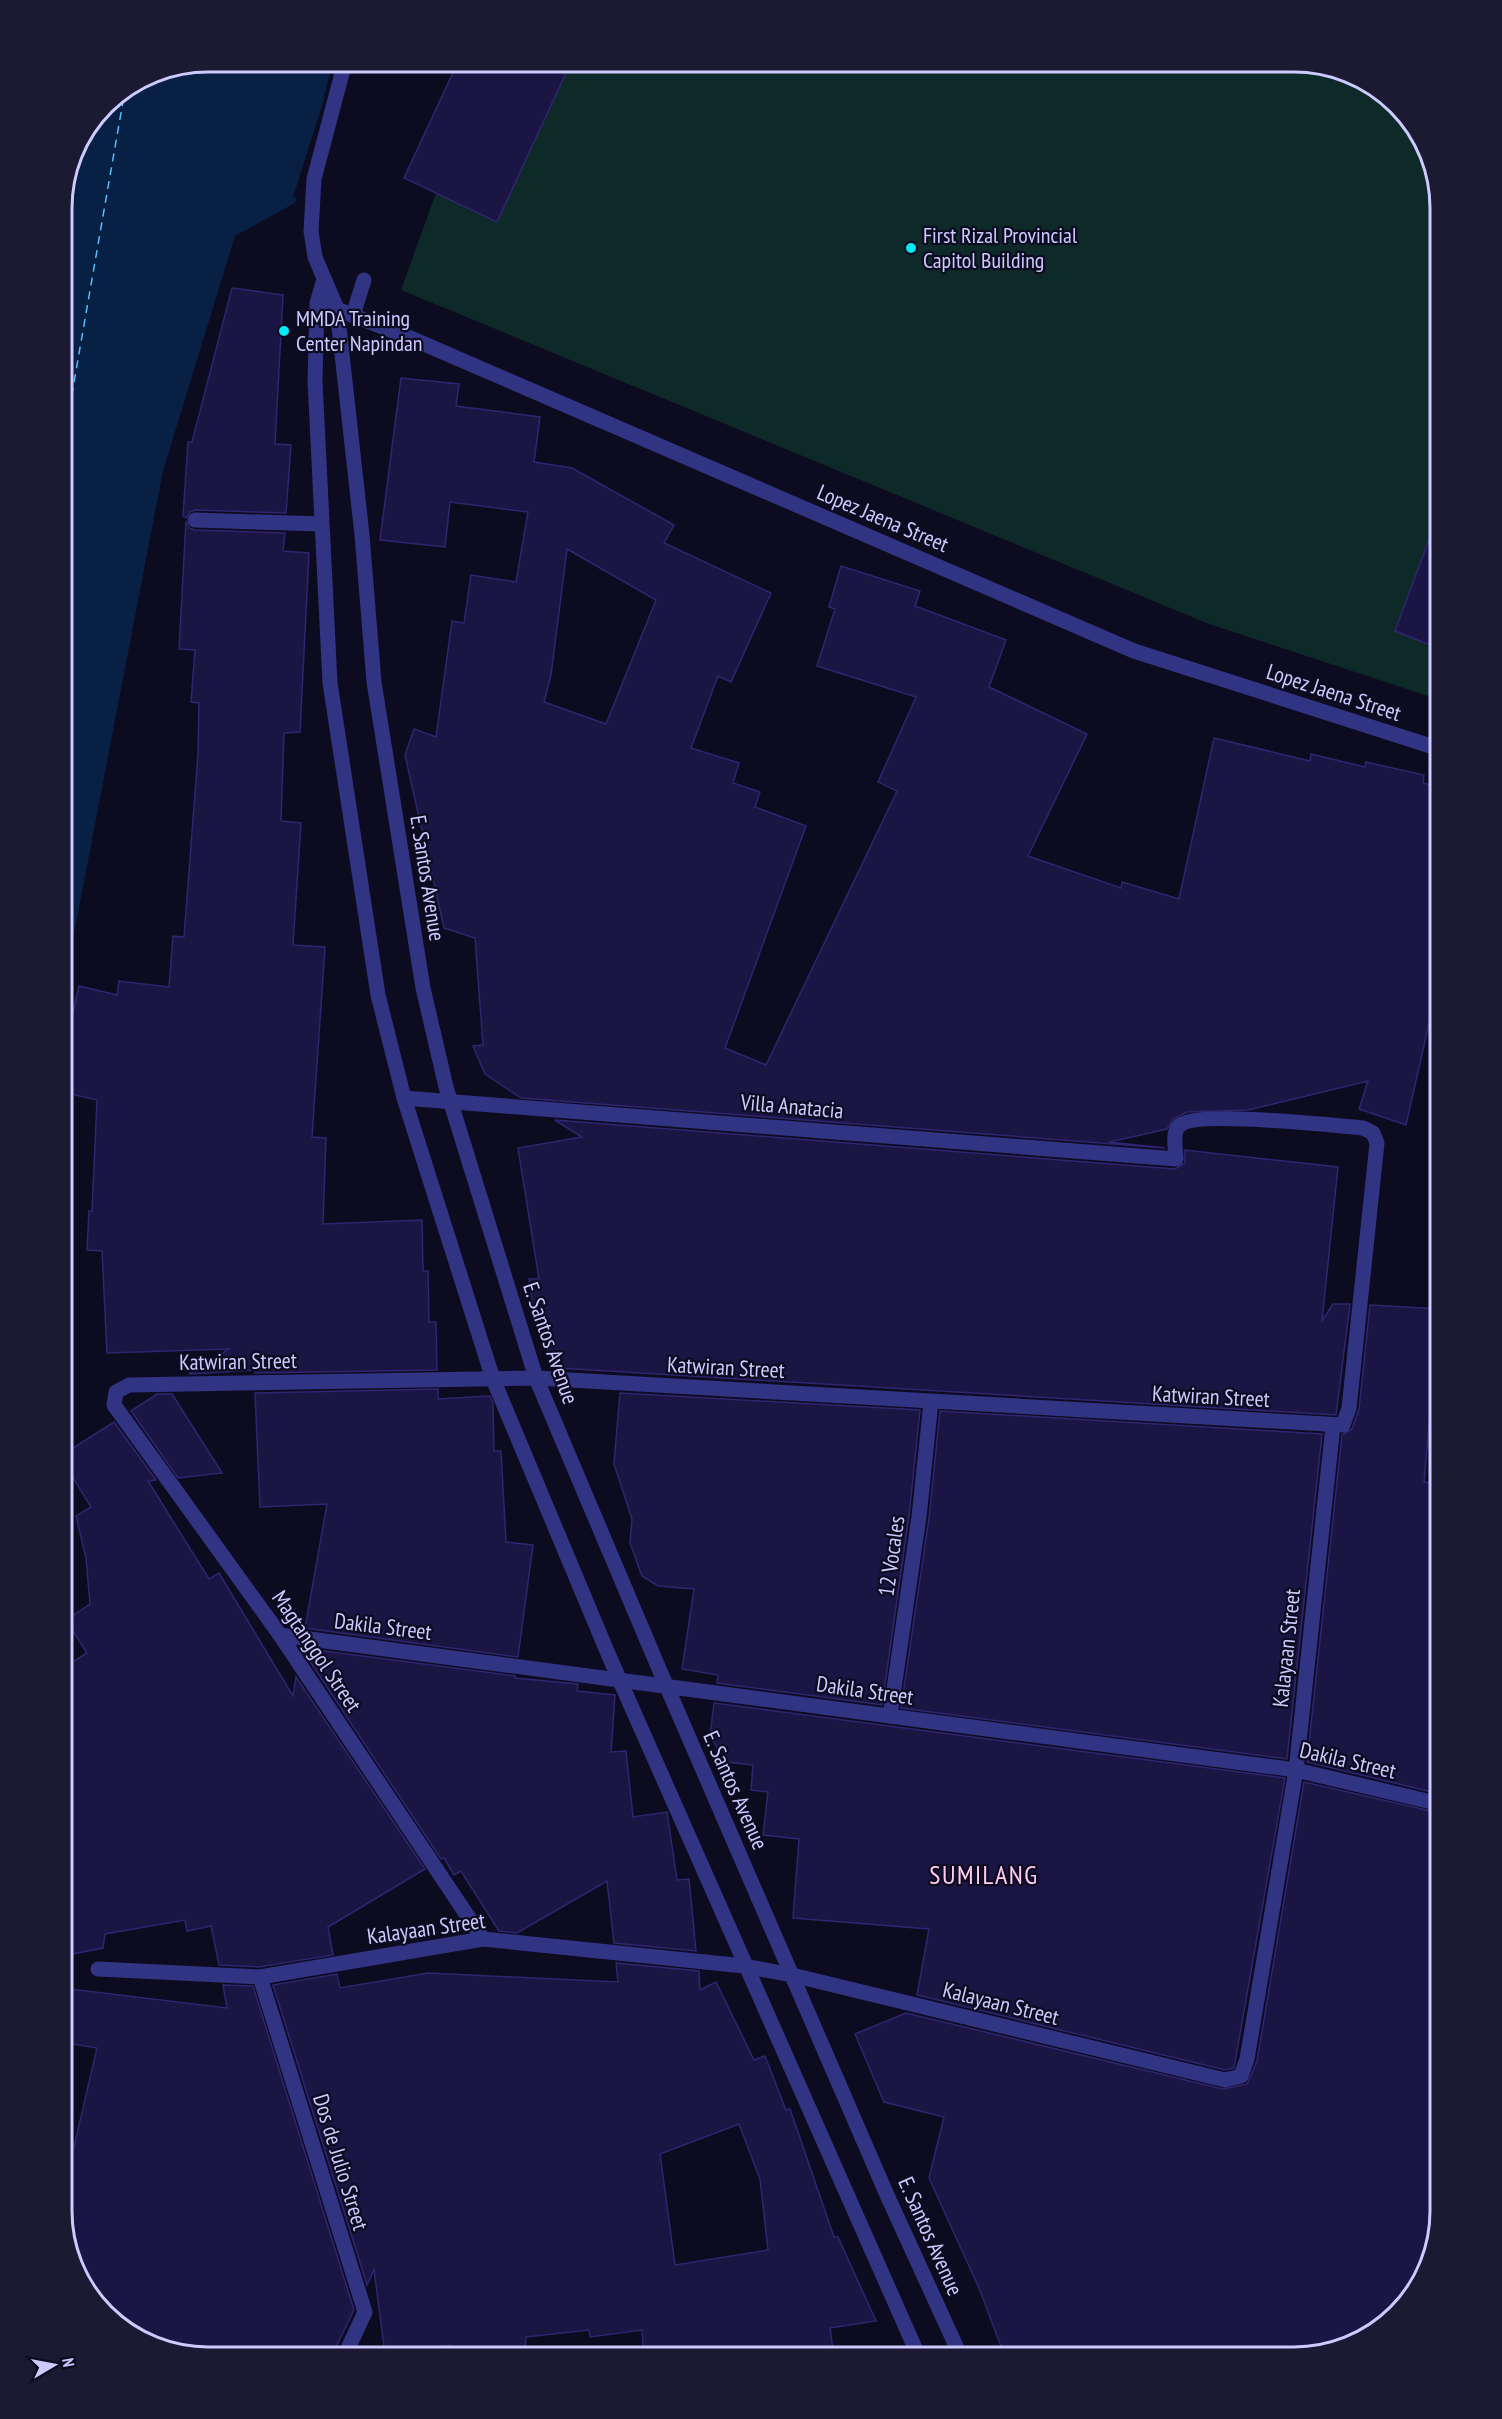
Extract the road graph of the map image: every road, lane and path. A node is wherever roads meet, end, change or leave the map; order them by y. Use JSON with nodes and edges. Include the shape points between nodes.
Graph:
{"nodes":[{"id":1,"x":342,"y":72,"type":"edge"},
{"id":2,"x":324,"y":279,"type":"junction"},
{"id":3,"x":364,"y":280,"type":"dead end"},
{"id":4,"x":318,"y":303,"type":"junction"},
{"id":5,"x":337,"y":309,"type":"junction"},
{"id":6,"x":353,"y":315,"type":"junction"},
{"id":7,"x":195,"y":520,"type":"dead end"},
{"id":8,"x":321,"y":524,"type":"junction"},
{"id":9,"x":1430,"y":746,"type":"edge"},
{"id":10,"x":404,"y":1098,"type":"junction"},
{"id":11,"x":450,"y":1102,"type":"junction"},
{"id":12,"x":536,"y":1378,"type":"junction"},
{"id":13,"x":493,"y":1379,"type":"junction"},
{"id":14,"x":116,"y":1392,"type":"joint"},
{"id":15,"x":931,"y":1402,"type":"junction"},
{"id":16,"x":1333,"y":1426,"type":"junction"},
{"id":17,"x":280,"y":1635,"type":"junction"},
{"id":18,"x":620,"y":1680,"type":"junction"},
{"id":19,"x":666,"y":1686,"type":"junction"},
{"id":20,"x":890,"y":1716,"type":"junction"},
{"id":21,"x":1296,"y":1770,"type":"junction"},
{"id":22,"x":1430,"y":1802,"type":"edge"},
{"id":23,"x":483,"y":1939,"type":"junction"},
{"id":24,"x":744,"y":1966,"type":"junction"},
{"id":25,"x":98,"y":1969,"type":"dead end"},
{"id":26,"x":792,"y":1975,"type":"junction"},
{"id":27,"x":260,"y":1977,"type":"junction"},
{"id":28,"x":349,"y":2347,"type":"edge"},
{"id":29,"x":915,"y":2347,"type":"edge"},
{"id":30,"x":957,"y":2347,"type":"edge"}],
"edges":[{"from":1,"to":2,"type":"street","name":"E. Santos Avenue","via":[[314,179],[312,201],[311,231]]},
{"from":2,"to":4,"type":"street"},
{"from":2,"to":5,"type":"street","name":"E. Santos Avenue"},
{"from":3,"to":6,"type":"street"},
{"from":4,"to":5,"type":"street","name":"Lopez Jaena Street"},
{"from":4,"to":8,"type":"street","via":[[315,381]]},
{"from":5,"to":6,"type":"street","name":"Lopez Jaena Street"},
{"from":5,"to":11,"type":"street","name":"E. Santos Avenue","via":[[374,682],[423,988]]},
{"from":6,"to":9,"type":"street","name":"Lopez Jaena Street","via":[[1134,651]]},
{"from":7,"to":8,"type":"street"},
{"from":8,"to":10,"type":"street","via":[[330,683],[378,995]]},
{"from":10,"to":11,"type":"street","name":"Villa Anatacia"},
{"from":10,"to":13,"type":"street"},
{"from":11,"to":12,"type":"street","name":"E. Santos Avenue"},
{"from":11,"to":16,"type":"street","name":"Villa Anatacia","via":[[1176,1159],[1175,1134],[1180,1125],[1190,1121],[1246,1118],[1363,1128],[1373,1133],[1377,1143],[1349,1408],[1343,1425]]},
{"from":12,"to":13,"type":"street","name":"Katwiran Street"},
{"from":12,"to":15,"type":"street","name":"Katwiran Street"},
{"from":12,"to":19,"type":"street","name":"E. Santos Avenue"},
{"from":13,"to":14,"type":"street","name":"Katwiran Street","via":[[129,1385]]},
{"from":13,"to":18,"type":"street"},
{"from":14,"to":17,"type":"street","name":"Magtanggol Street","via":[[114,1405]]},
{"from":15,"to":16,"type":"street","name":"Katwiran Street"},
{"from":15,"to":20,"type":"street","name":"12 Vocales"},
{"from":16,"to":21,"type":"street","name":"Kalayaan Street"},
{"from":17,"to":18,"type":"street","name":"Dakila Street"},
{"from":17,"to":23,"type":"street","name":"Magtanggol Street"},
{"from":18,"to":19,"type":"street","name":"Dakila Street"},
{"from":18,"to":24,"type":"street"},
{"from":19,"to":20,"type":"street","name":"Dakila Street"},
{"from":19,"to":26,"type":"street","name":"E. Santos Avenue"},
{"from":20,"to":21,"type":"street","name":"Dakila Street"},
{"from":21,"to":22,"type":"street","name":"Dakila Street"},
{"from":21,"to":26,"type":"street","name":"Kalayaan Street","via":[[1241,2076],[1225,2080]]},
{"from":23,"to":24,"type":"street","name":"Kalayaan Street"},
{"from":23,"to":27,"type":"street","name":"Kalayaan Street"},
{"from":24,"to":26,"type":"street","name":"Kalayaan Street"},
{"from":24,"to":29,"type":"street"},
{"from":25,"to":27,"type":"street","name":"Kalayaan Street"},
{"from":26,"to":30,"type":"street","name":"E. Santos Avenue"},
{"from":27,"to":28,"type":"street","name":"Dos de Julio Street","via":[[365,2312]]}]}
